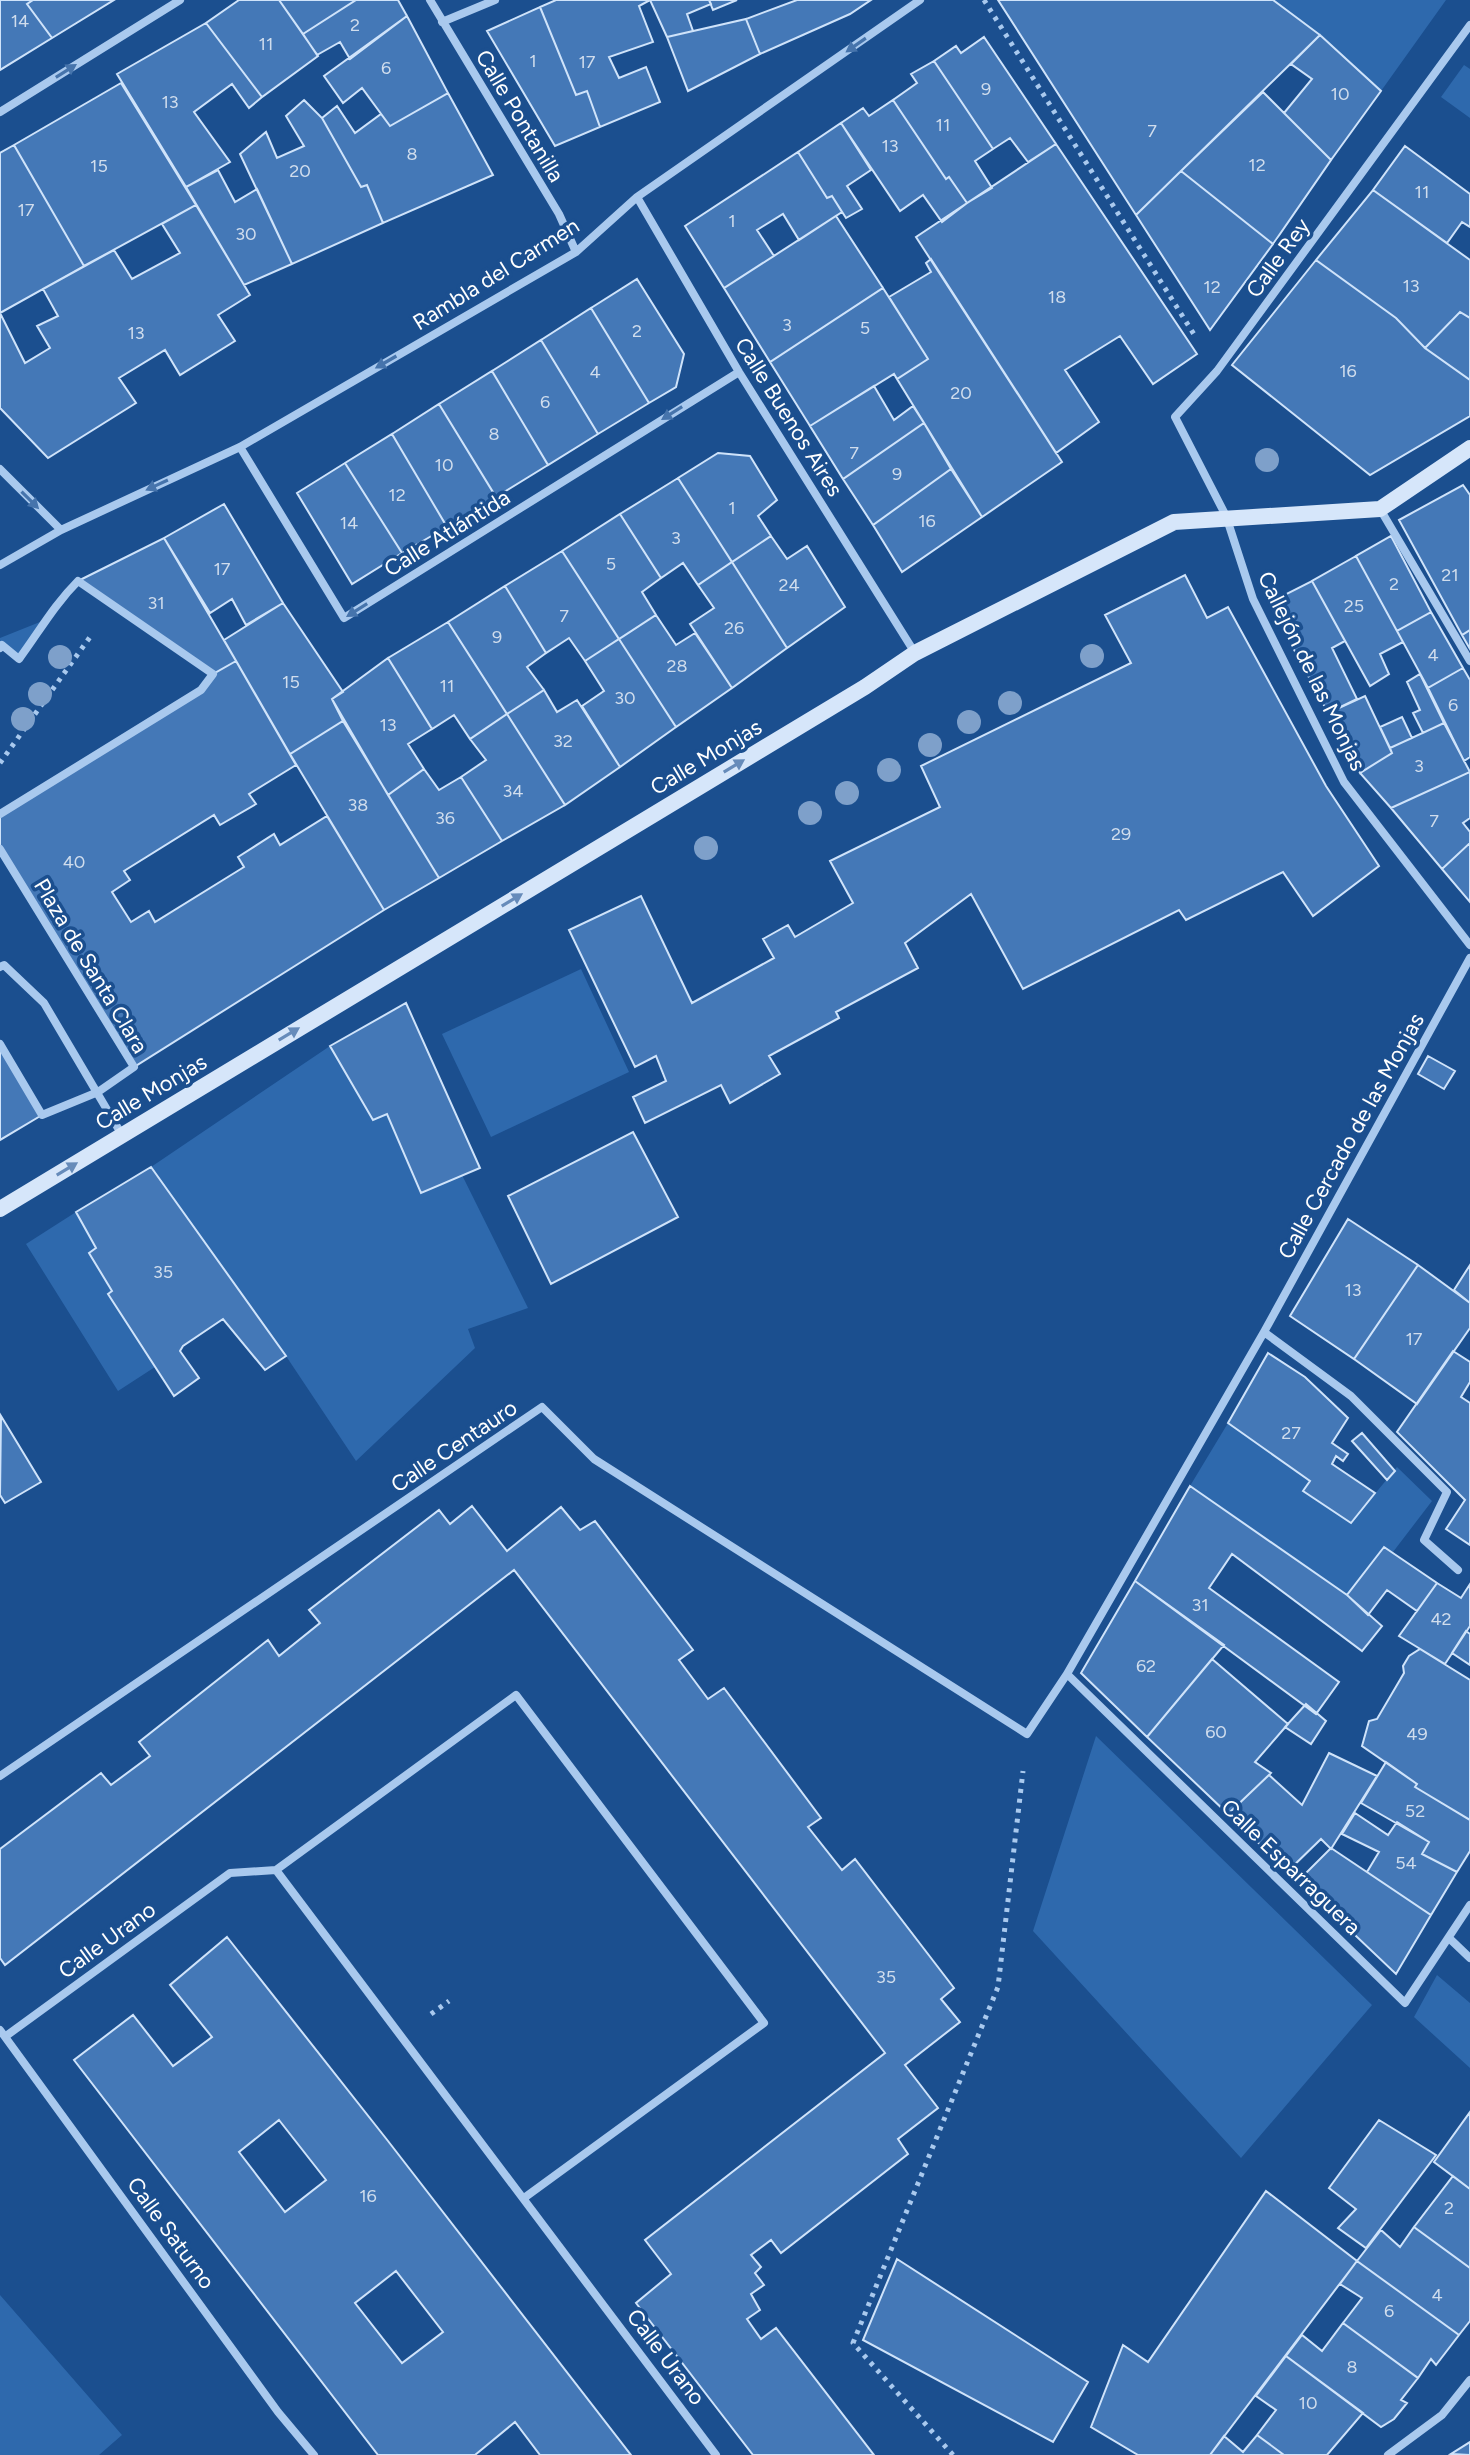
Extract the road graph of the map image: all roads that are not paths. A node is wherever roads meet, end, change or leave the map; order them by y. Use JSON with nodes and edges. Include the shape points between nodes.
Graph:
{"nodes":[{"id":1,"x":180,"y":0,"type":"edge"},
{"id":2,"x":430,"y":0,"type":"edge"},
{"id":3,"x":495,"y":0,"type":"edge"},
{"id":4,"x":920,"y":0,"type":"edge"},
{"id":5,"x":442,"y":22,"type":"junction"},
{"id":6,"x":1470,"y":25,"type":"edge"},
{"id":7,"x":0,"y":112,"type":"edge"},
{"id":8,"x":637,"y":197,"type":"junction"},
{"id":9,"x":576,"y":252,"type":"junction"},
{"id":10,"x":739,"y":372,"type":"junction"},
{"id":11,"x":240,"y":447,"type":"junction"},
{"id":12,"x":1470,"y":448,"type":"edge"},
{"id":13,"x":0,"y":469,"type":"edge"},
{"id":14,"x":1380,"y":509,"type":"junction"},
{"id":15,"x":1226,"y":516,"type":"junction"},
{"id":16,"x":61,"y":530,"type":"junction"},
{"id":17,"x":0,"y":565,"type":"edge"},
{"id":18,"x":0,"y":648,"type":"edge"},
{"id":19,"x":915,"y":653,"type":"junction"},
{"id":20,"x":1470,"y":661,"type":"edge"},
{"id":21,"x":0,"y":814,"type":"edge"},
{"id":22,"x":0,"y":849,"type":"edge"},
{"id":23,"x":1470,"y":945,"type":"edge"},
{"id":24,"x":1470,"y":958,"type":"edge"},
{"id":25,"x":0,"y":967,"type":"edge"},
{"id":26,"x":0,"y":1044,"type":"edge"},
{"id":27,"x":98,"y":1092,"type":"junction"},
{"id":28,"x":122,"y":1135,"type":"junction"},
{"id":29,"x":0,"y":1209,"type":"edge"},
{"id":30,"x":1264,"y":1332,"type":"junction"},
{"id":31,"x":1458,"y":1570,"type":"dead end"},
{"id":32,"x":1067,"y":1674,"type":"junction"},
{"id":33,"x":0,"y":1776,"type":"edge"},
{"id":34,"x":276,"y":1870,"type":"junction"},
{"id":35,"x":1470,"y":1905,"type":"edge"},
{"id":36,"x":1449,"y":1938,"type":"junction"},
{"id":37,"x":1470,"y":1958,"type":"edge"},
{"id":38,"x":3,"y":2033,"type":"edge"},
{"id":39,"x":524,"y":2198,"type":"junction"},
{"id":40,"x":1470,"y":2380,"type":"edge"},
{"id":41,"x":314,"y":2455,"type":"edge"},
{"id":42,"x":716,"y":2455,"type":"edge"},
{"id":43,"x":1388,"y":2455,"type":"edge"}],
"edges":[{"from":7,"to":1,"type":"street","one_way":true},
{"from":2,"to":5,"type":"street","name":"Calle Pontanilla"},
{"from":3,"to":5,"type":"street"},
{"from":4,"to":8,"type":"street","name":"Rambla del Carmen","one_way":true},
{"from":5,"to":9,"type":"street","name":"Calle Pontanilla","via":[[559,214]]},
{"from":6,"to":15,"type":"street","name":"Calle Rey","via":[[1217,371],[1175,417]]},
{"from":8,"to":9,"type":"street","name":"Rambla del Carmen"},
{"from":8,"to":10,"type":"street","name":"Calle Buenos Aires"},
{"from":9,"to":11,"type":"street","name":"Rambla del Carmen","one_way":true},
{"from":10,"to":11,"type":"street","name":"Calle Atlántida","one_way":true,"via":[[344,618]]},
{"from":10,"to":19,"type":"street","name":"Calle Buenos Aires"},
{"from":11,"to":16,"type":"street","name":"Rambla del Carmen","one_way":true},
{"from":12,"to":14,"type":"street"},
{"from":13,"to":16,"type":"street","one_way":true},
{"from":14,"to":15,"type":"street","name":"Calle Monjas"},
{"from":14,"to":20,"type":"street"},
{"from":15,"to":19,"type":"street","name":"Calle Monjas","via":[[1174,522]]},
{"from":15,"to":23,"type":"street","name":"Callejón de las Monjas","via":[[1253,599],[1344,782]]},
{"from":16,"to":17,"type":"street","name":"Rambla del Carmen"},
{"from":18,"to":21,"type":"street","via":[[19,659],[53,606],[78,581],[213,674],[201,690]]},
{"from":28,"to":19,"type":"street","name":"Calle Monjas","one_way":true},
{"from":22,"to":27,"type":"street","name":"Plaza de Santa Clara","via":[[134,1067]]},
{"from":24,"to":30,"type":"street","name":"Calle Cercado de las Monjas"},
{"from":25,"to":27,"type":"street","via":[[4,965],[44,1003]]},
{"from":26,"to":27,"type":"street","name":"Plaza de Santa Clara","via":[[42,1115]]},
{"from":27,"to":28,"type":"street"},
{"from":29,"to":28,"type":"street","name":"Calle Monjas","one_way":true},
{"from":30,"to":31,"type":"street","via":[[1351,1396],[1447,1492],[1424,1540]]},
{"from":30,"to":32,"type":"street","name":"Calle Cercado de las Monjas"},
{"from":32,"to":33,"type":"street","name":"Calle Centauro","via":[[1027,1734],[594,1459],[542,1407]]},
{"from":32,"to":36,"type":"street","name":"Calle Esparraguera","via":[[1405,2003]]},
{"from":34,"to":38,"type":"street","name":"Calle Urano","via":[[230,1873]]},
{"from":34,"to":39,"type":"street","name":"Calle Urano"},
{"from":34,"to":39,"type":"street","via":[[516,1695],[764,2023]]},
{"from":35,"to":36,"type":"street","name":"Calle Esparraguera"},
{"from":36,"to":37,"type":"street"},
{"from":38,"to":41,"type":"street","name":"Calle Saturno"},
{"from":39,"to":42,"type":"street","name":"Calle Urano"},
{"from":40,"to":43,"type":"street","via":[[1442,2415]]}]}
